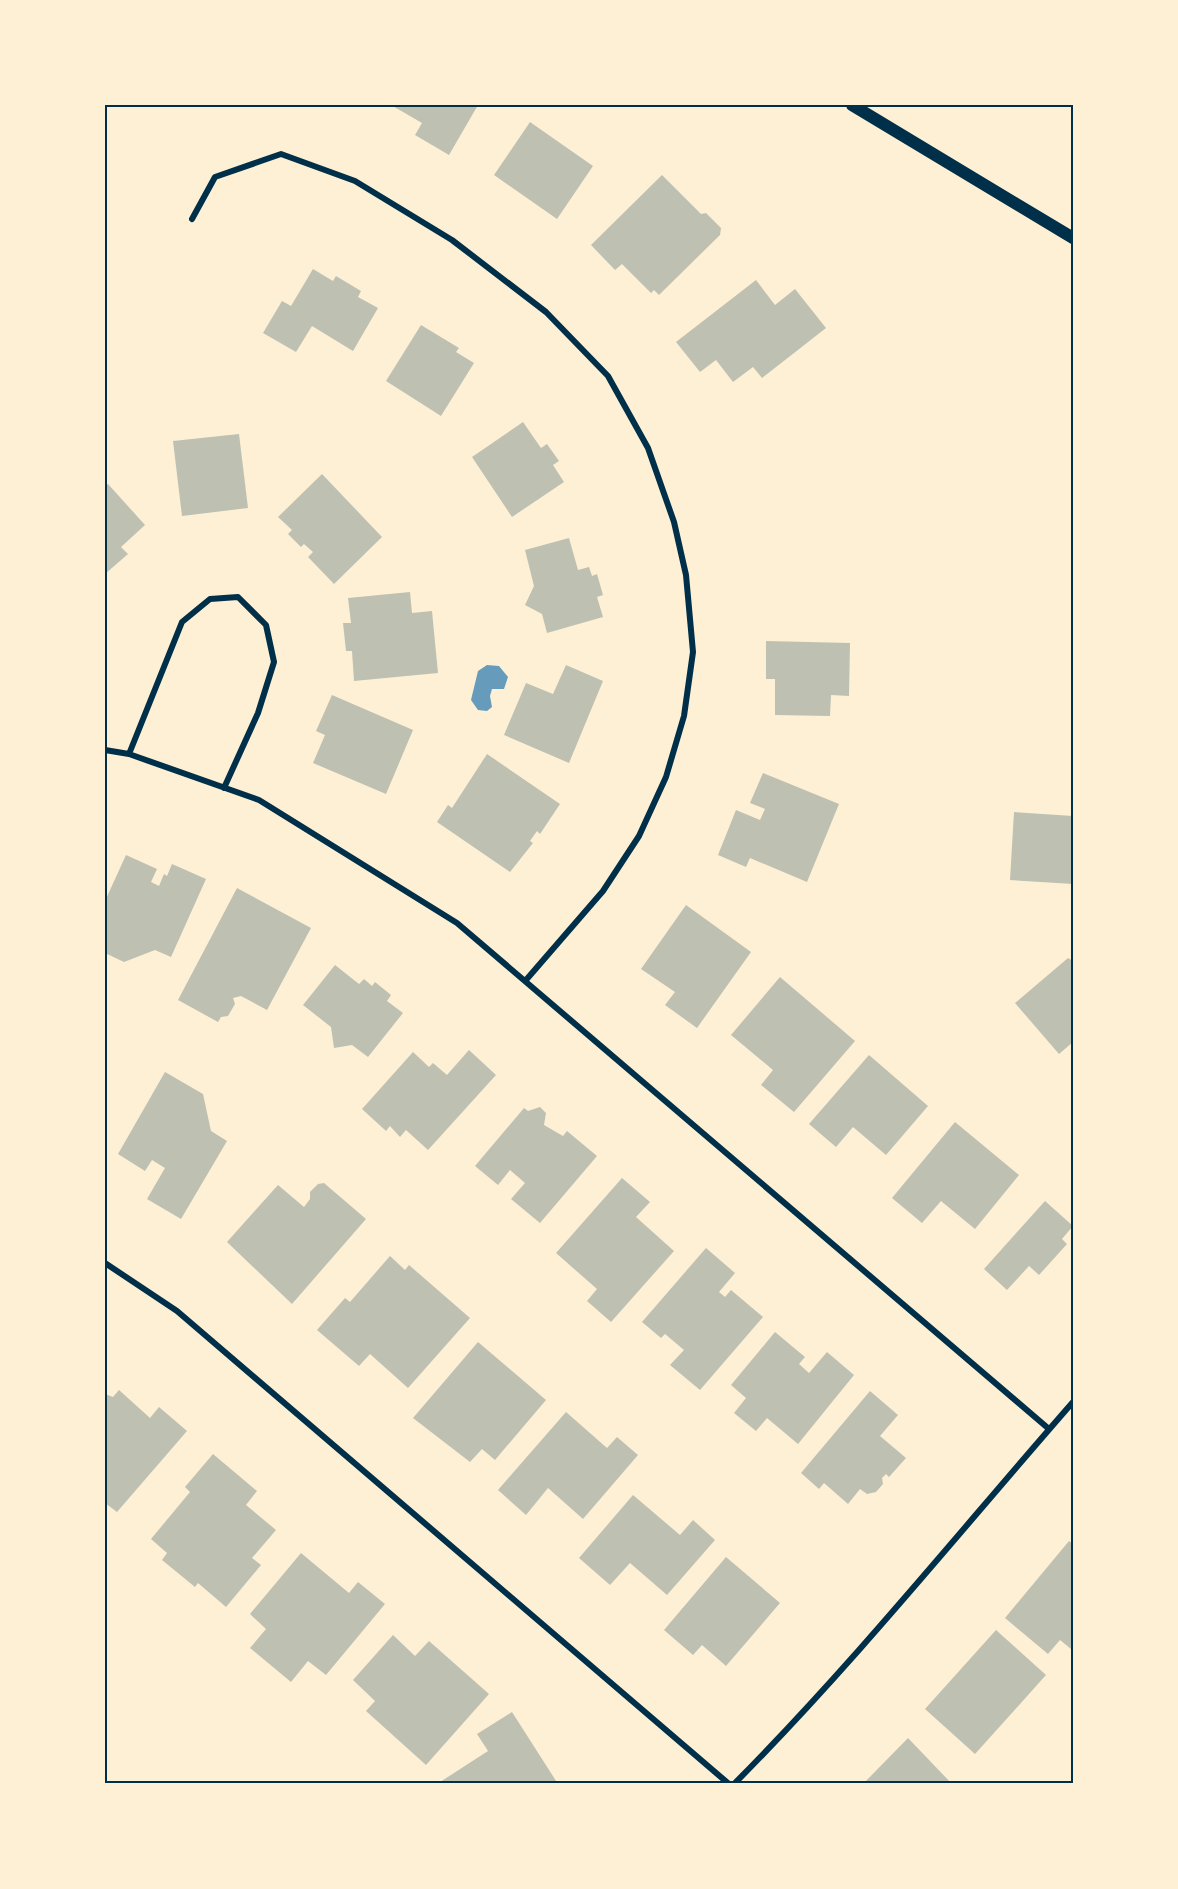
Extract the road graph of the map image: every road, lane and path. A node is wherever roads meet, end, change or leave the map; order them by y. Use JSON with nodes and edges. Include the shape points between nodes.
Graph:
{"nodes":[{"id":1,"x":852,"y":105,"type":"edge"},
{"id":2,"x":192,"y":219,"type":"dead end"},
{"id":3,"x":1073,"y":238,"type":"edge"},
{"id":4,"x":105,"y":750,"type":"edge"},
{"id":5,"x":129,"y":754,"type":"junction"},
{"id":6,"x":224,"y":788,"type":"junction"},
{"id":7,"x":526,"y":980,"type":"junction"},
{"id":8,"x":105,"y":1263,"type":"edge"},
{"id":9,"x":1073,"y":1401,"type":"edge"},
{"id":10,"x":1049,"y":1429,"type":"junction"},
{"id":11,"x":729,"y":1784,"type":"edge"},
{"id":12,"x":734,"y":1784,"type":"edge"}],
"edges":[{"from":1,"to":3,"type":"main road"},
{"from":2,"to":7,"type":"street","via":[[215,177],[281,154],[355,182],[452,240],[546,312],[608,376],[648,448],[674,522],[686,575],[693,652],[684,716],[666,777],[639,836],[603,891]]},
{"from":4,"to":5,"type":"street"},
{"from":5,"to":6,"type":"street"},
{"from":5,"to":6,"type":"street","via":[[182,622],[210,599],[238,597],[267,625],[274,662],[258,713]]},
{"from":6,"to":7,"type":"street","via":[[259,800],[447,916]]},
{"from":7,"to":10,"type":"street"},
{"from":8,"to":11,"type":"street","via":[[177,1311]]},
{"from":9,"to":10,"type":"street"},
{"from":10,"to":12,"type":"street","via":[[907,1595]]}]}
